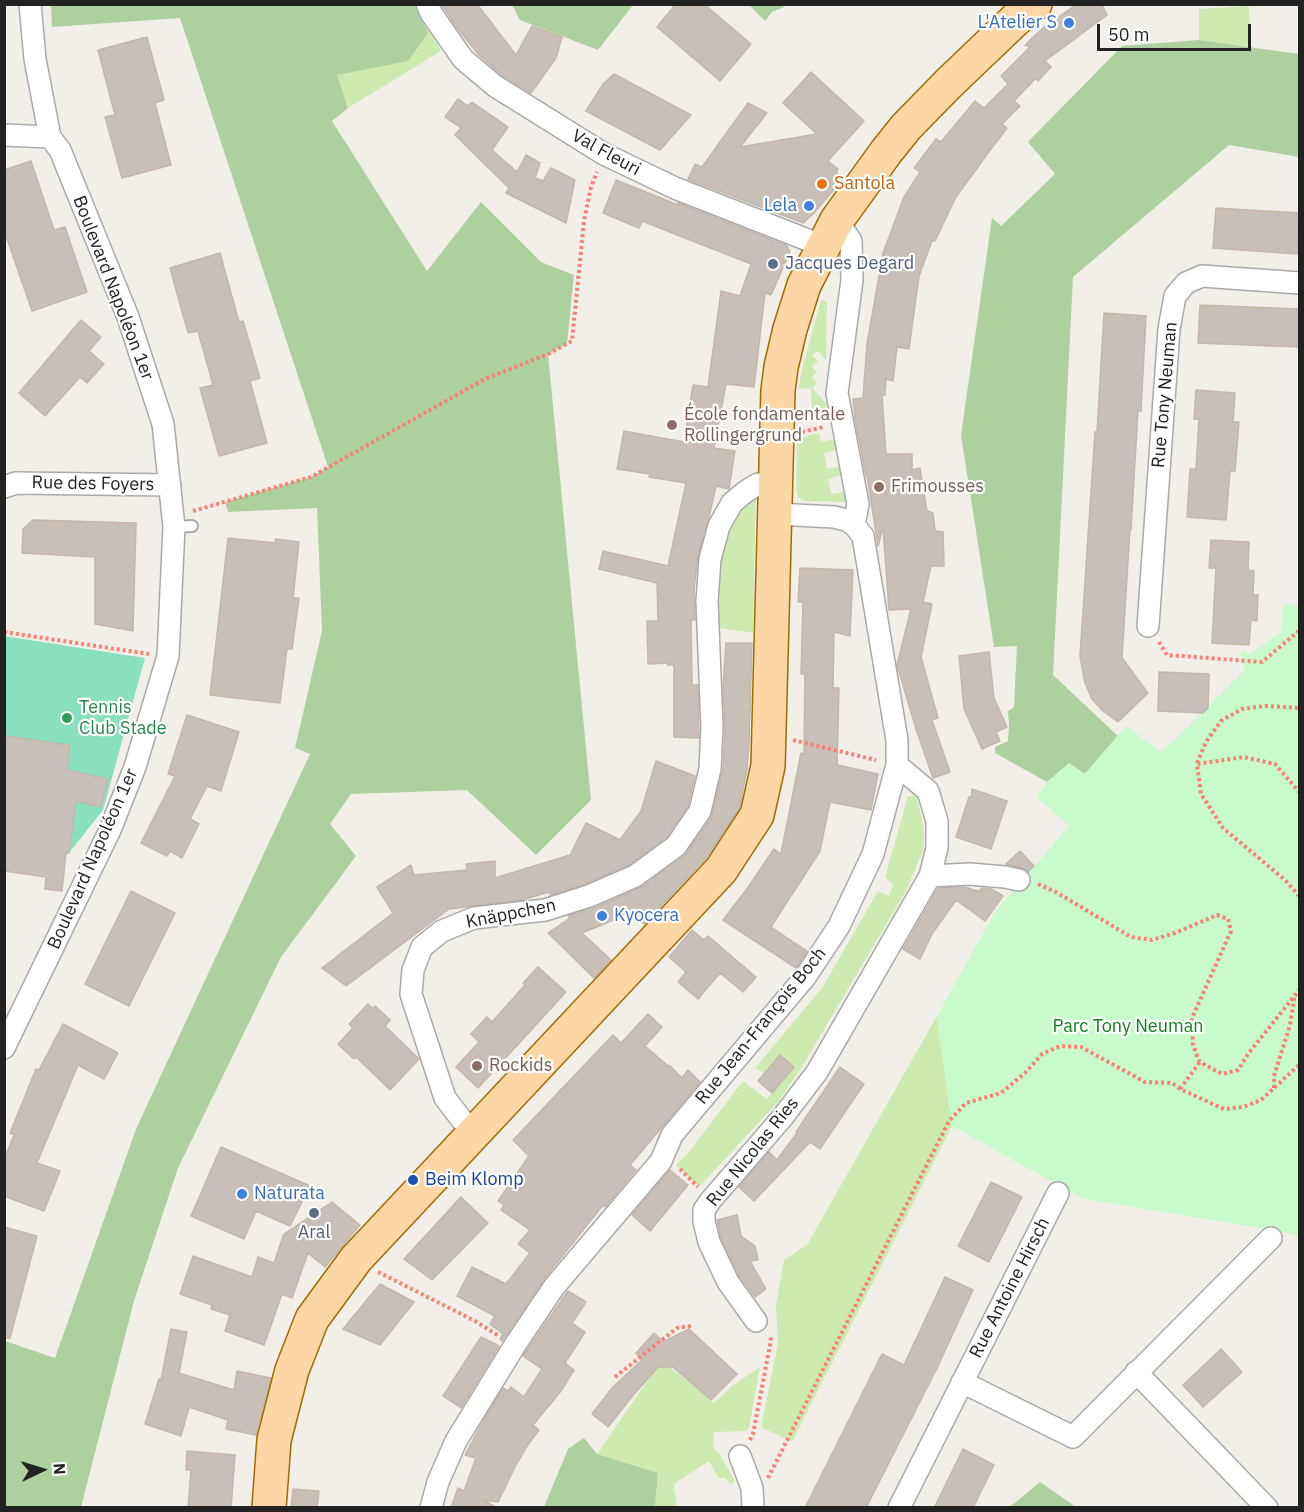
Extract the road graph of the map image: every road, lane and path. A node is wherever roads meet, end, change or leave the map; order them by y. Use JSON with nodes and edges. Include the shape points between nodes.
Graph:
{"nodes":[{"id":1,"x":30,"y":4,"type":"edge"},
{"id":2,"x":427,"y":4,"type":"edge"},
{"id":3,"x":1035,"y":4,"type":"edge"},
{"id":4,"x":4,"y":135,"type":"edge"},
{"id":5,"x":50,"y":137,"type":"junction"},
{"id":6,"x":604,"y":154,"type":"junction"},
{"id":7,"x":830,"y":233,"type":"junction"},
{"id":8,"x":1299,"y":283,"type":"edge"},
{"id":9,"x":843,"y":423,"type":"junction"},
{"id":10,"x":793,"y":434,"type":"dead end"},
{"id":11,"x":8,"y":482,"type":"edge"},
{"id":12,"x":170,"y":485,"type":"junction"},
{"id":13,"x":776,"y":499,"type":"junction"},
{"id":14,"x":194,"y":510,"type":"dead end"},
{"id":15,"x":854,"y":525,"type":"junction"},
{"id":16,"x":1148,"y":626,"type":"joint"},
{"id":17,"x":1299,"y":630,"type":"edge"},
{"id":18,"x":4,"y":632,"type":"edge"},
{"id":19,"x":168,"y":656,"type":"junction"},
{"id":20,"x":1299,"y":708,"type":"edge"},
{"id":21,"x":787,"y":739,"type":"dead end"},
{"id":22,"x":1197,"y":764,"type":"junction"},
{"id":23,"x":897,"y":765,"type":"junction"},
{"id":24,"x":1299,"y":793,"type":"edge"},
{"id":25,"x":930,"y":876,"type":"junction"},
{"id":26,"x":1019,"y":880,"type":"dead end"},
{"id":27,"x":1056,"y":891,"type":"dead end"},
{"id":28,"x":1299,"y":897,"type":"edge"},
{"id":29,"x":1299,"y":989,"type":"edge"},
{"id":30,"x":1295,"y":993,"type":"junction"},
{"id":31,"x":4,"y":1048,"type":"edge"},
{"id":32,"x":1200,"y":1062,"type":"junction"},
{"id":33,"x":1299,"y":1064,"type":"edge"},
{"id":34,"x":1180,"y":1089,"type":"junction"},
{"id":35,"x":1274,"y":1089,"type":"junction"},
{"id":36,"x":476,"y":1132,"type":"junction"},
{"id":37,"x":676,"y":1165,"type":"dead end"},
{"id":38,"x":1058,"y":1193,"type":"dead end"},
{"id":39,"x":711,"y":1200,"type":"junction"},
{"id":40,"x":1271,"y":1238,"type":"dead end"},
{"id":41,"x":372,"y":1269,"type":"dead end"},
{"id":42,"x":756,"y":1321,"type":"joint"},
{"id":43,"x":691,"y":1326,"type":"dead end"},
{"id":44,"x":515,"y":1345,"type":"junction"},
{"id":45,"x":1136,"y":1372,"type":"junction"},
{"id":46,"x":615,"y":1377,"type":"dead end"},
{"id":47,"x":962,"y":1382,"type":"junction"},
{"id":48,"x":740,"y":1456,"type":"joint"},
{"id":49,"x":753,"y":1498,"type":"edge"},
{"id":50,"x":269,"y":1508,"type":"edge"},
{"id":51,"x":431,"y":1508,"type":"edge"},
{"id":52,"x":898,"y":1508,"type":"edge"},
{"id":53,"x":1267,"y":1508,"type":"edge"}],
"edges":[{"from":1,"to":5,"type":"street","name":"Boulevard Napoléon 1er","via":[[35,59]]},
{"from":2,"to":6,"type":"street","name":"Val Fleuri","via":[[464,59],[495,86]]},
{"from":3,"to":7,"type":"main road","via":[[906,127]]},
{"from":4,"to":5,"type":"street"},
{"from":5,"to":12,"type":"street","name":"Boulevard Napoléon 1er","via":[[60,150],[128,317],[163,424]]},
{"from":6,"to":7,"type":"street","name":"Val Fleuri","via":[[675,188]]},
{"from":6,"to":14,"type":"path","via":[[591,187],[584,221],[572,341],[485,378],[311,477]]},
{"from":7,"to":9,"type":"street","via":[[851,241],[852,280],[837,393]]},
{"from":7,"to":13,"type":"main road","via":[[804,285],[781,367]]},
{"from":8,"to":16,"type":"street","name":"Rue Tony Neuman","via":[[1202,276],[1186,283],[1175,296],[1169,329]]},
{"from":9,"to":10,"type":"path"},
{"from":9,"to":15,"type":"street","via":[[858,504]]},
{"from":11,"to":12,"type":"street","name":"Rue des Foyers"},
{"from":12,"to":19,"type":"street","name":"Boulevard Napoléon 1er","via":[[183,526]]},
{"from":13,"to":15,"type":"street"},
{"from":13,"to":36,"type":"main road","via":[[768,766],[757,815],[721,870]]},
{"from":13,"to":36,"type":"street","name":"Knäppchen","via":[[758,484],[732,503],[719,526],[710,559],[707,601],[710,770],[700,811],[676,846],[635,876],[589,896],[545,909],[474,918],[442,931],[422,947],[413,970],[411,994],[446,1098]]},
{"from":15,"to":23,"type":"street","name":"Rue Jean-François Boch","via":[[863,536],[897,740]]},
{"from":16,"to":17,"type":"path","via":[[1167,655],[1262,662]]},
{"from":18,"to":19,"type":"path"},
{"from":19,"to":31,"type":"street","name":"Boulevard Napoléon 1er","via":[[135,767],[110,830]]},
{"from":20,"to":22,"type":"path","via":[[1242,709],[1221,721]]},
{"from":21,"to":23,"type":"path"},
{"from":22,"to":24,"type":"path","via":[[1244,758],[1275,764]]},
{"from":22,"to":28,"type":"path","via":[[1201,794],[1223,828],[1285,880]]},
{"from":23,"to":25,"type":"street","name":"Rue Nicolas Ries","via":[[928,792],[937,821],[937,848]]},
{"from":23,"to":44,"type":"street","name":"Rue Jean-François Boch","via":[[873,854],[840,926],[806,976],[672,1135],[661,1161],[554,1287]]},
{"from":25,"to":26,"type":"street","via":[[970,874]]},
{"from":25,"to":39,"type":"street","name":"Rue Nicolas Ries","via":[[818,1071]]},
{"from":27,"to":32,"type":"path","via":[[1131,937],[1152,940],[1217,915],[1228,919],[1231,931],[1192,1018]]},
{"from":29,"to":30,"type":"path"},
{"from":30,"to":32,"type":"path","via":[[1238,1070],[1222,1074]]},
{"from":30,"to":35,"type":"path"},
{"from":32,"to":34,"type":"path"},
{"from":33,"to":35,"type":"path"},
{"from":34,"to":35,"type":"path","via":[[1224,1109],[1261,1100]]},
{"from":34,"to":49,"type":"path","via":[[1172,1083],[1145,1082],[1081,1047],[1060,1046],[1042,1054],[1001,1093],[966,1103],[949,1121],[769,1476]]},
{"from":36,"to":50,"type":"main road","via":[[356,1259],[312,1319],[292,1370],[274,1440]]},
{"from":37,"to":39,"type":"path"},
{"from":38,"to":47,"type":"street","name":"Rue Antoine Hirsch"},
{"from":39,"to":42,"type":"street","name":"Rue Nicolas Ries","via":[[704,1210],[709,1242],[728,1282]]},
{"from":40,"to":45,"type":"street"},
{"from":41,"to":44,"type":"path"},
{"from":42,"to":48,"type":"path","via":[[768,1327],[771,1340],[753,1434]]},
{"from":43,"to":46,"type":"path","via":[[677,1328]]},
{"from":44,"to":51,"type":"street","name":"Rue Jean-François Boch","via":[[456,1441]]},
{"from":45,"to":47,"type":"street","via":[[1073,1437]]},
{"from":45,"to":53,"type":"street"},
{"from":47,"to":52,"type":"street","name":"Rue Antoine Hirsch"},
{"from":48,"to":49,"type":"street"}]}
